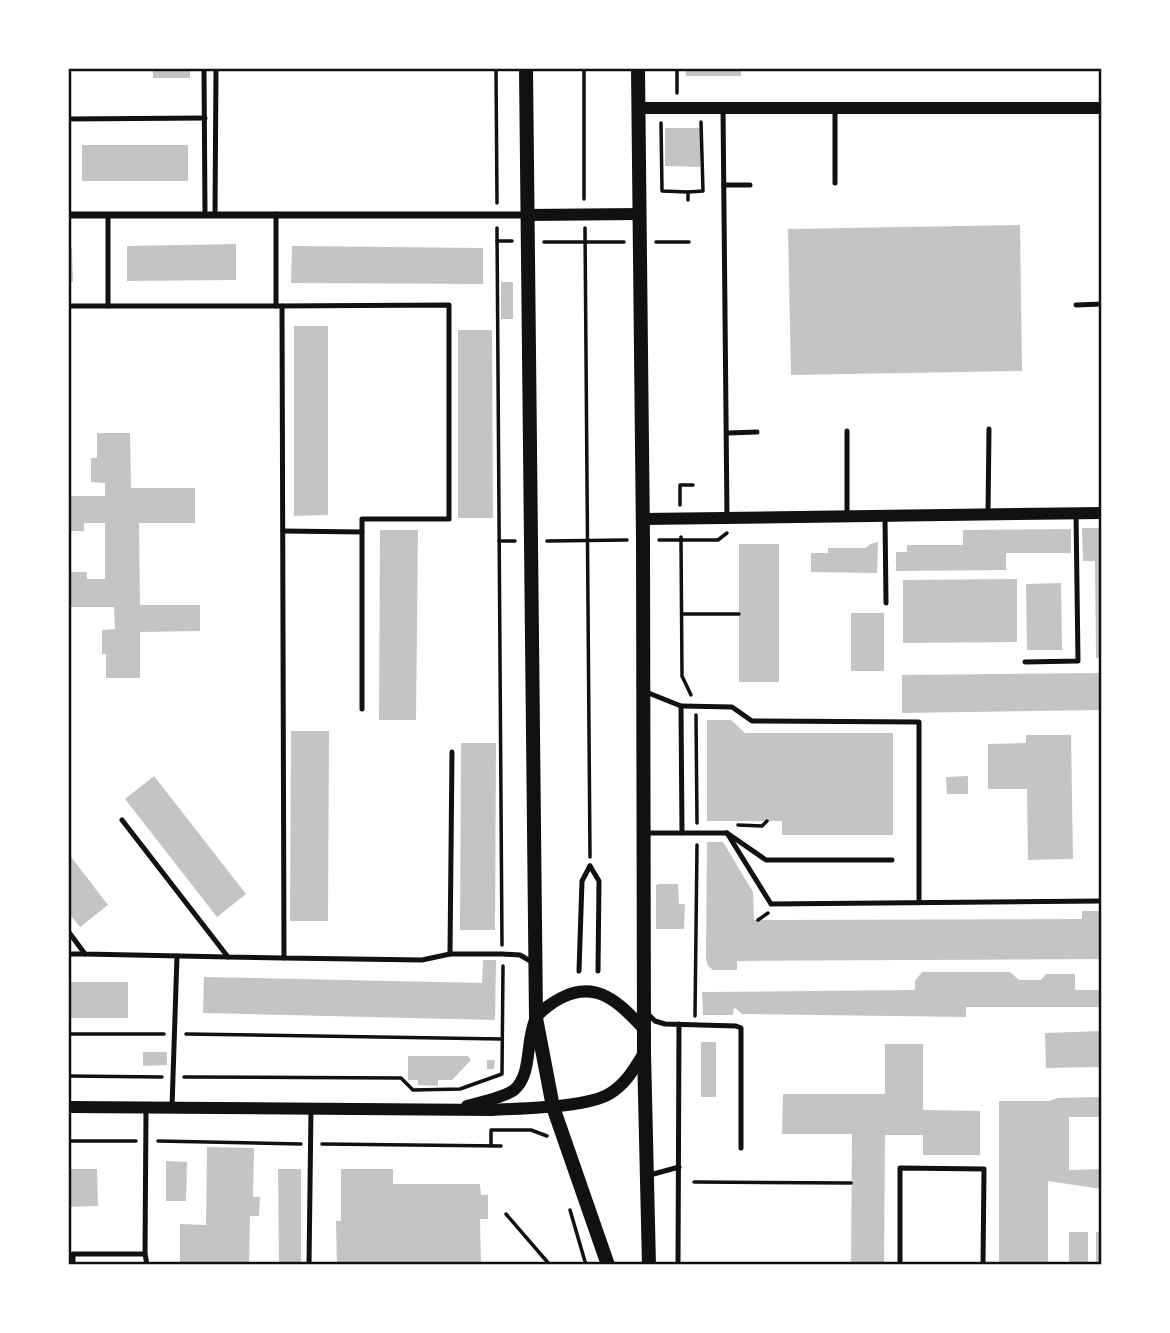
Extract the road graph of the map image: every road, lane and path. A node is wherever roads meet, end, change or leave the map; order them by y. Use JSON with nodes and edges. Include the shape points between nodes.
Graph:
{"nodes":[{"id":1,"x":204,"y":68,"type":"edge"},
{"id":2,"x":216,"y":68,"type":"edge"},
{"id":3,"x":496,"y":68,"type":"edge"},
{"id":4,"x":526,"y":68,"type":"edge"},
{"id":5,"x":584,"y":68,"type":"edge"},
{"id":6,"x":638,"y":68,"type":"edge"},
{"id":7,"x":677,"y":68,"type":"edge"},
{"id":8,"x":639,"y":108,"type":"junction"},
{"id":9,"x":677,"y":108,"type":"junction"},
{"id":10,"x":723,"y":108,"type":"junction"},
{"id":11,"x":835,"y":108,"type":"junction"},
{"id":12,"x":1102,"y":108,"type":"edge"},
{"id":13,"x":205,"y":118,"type":"junction"},
{"id":14,"x":68,"y":119,"type":"edge"},
{"id":15,"x":678,"y":122,"type":"junction"},
{"id":16,"x":835,"y":183,"type":"dead end"},
{"id":17,"x":724,"y":185,"type":"junction"},
{"id":18,"x":750,"y":185,"type":"dead end"},
{"id":19,"x":688,"y":192,"type":"junction"},
{"id":20,"x":688,"y":200,"type":"dead end"},
{"id":21,"x":497,"y":214,"type":"junction"},
{"id":22,"x":584,"y":214,"type":"junction"},
{"id":23,"x":640,"y":214,"type":"junction"},
{"id":24,"x":68,"y":215,"type":"edge"},
{"id":25,"x":108,"y":215,"type":"junction"},
{"id":26,"x":205,"y":215,"type":"junction"},
{"id":27,"x":215,"y":215,"type":"junction"},
{"id":28,"x":276,"y":215,"type":"junction"},
{"id":29,"x":527,"y":215,"type":"junction"},
{"id":30,"x":498,"y":242,"type":"junction"},
{"id":31,"x":528,"y":242,"type":"junction"},
{"id":32,"x":586,"y":242,"type":"junction"},
{"id":33,"x":641,"y":242,"type":"junction"},
{"id":34,"x":689,"y":242,"type":"dead end"},
{"id":35,"x":1102,"y":304,"type":"edge"},
{"id":36,"x":1076,"y":305,"type":"dead end"},
{"id":37,"x":68,"y":306,"type":"edge"},
{"id":38,"x":108,"y":306,"type":"junction"},
{"id":39,"x":279,"y":306,"type":"junction"},
{"id":40,"x":989,"y":429,"type":"dead end"},
{"id":41,"x":847,"y":431,"type":"dead end"},
{"id":42,"x":757,"y":432,"type":"dead end"},
{"id":43,"x":727,"y":433,"type":"junction"},
{"id":44,"x":693,"y":485,"type":"dead end"},
{"id":45,"x":1076,"y":513,"type":"junction"},
{"id":46,"x":1102,"y":513,"type":"edge"},
{"id":47,"x":988,"y":514,"type":"junction"},
{"id":48,"x":885,"y":516,"type":"junction"},
{"id":49,"x":847,"y":517,"type":"junction"},
{"id":50,"x":727,"y":518,"type":"junction"},
{"id":51,"x":643,"y":519,"type":"junction"},
{"id":52,"x":680,"y":519,"type":"junction"},
{"id":53,"x":283,"y":531,"type":"junction"},
{"id":54,"x":362,"y":532,"type":"junction"},
{"id":55,"x":586,"y":540,"type":"junction"},
{"id":56,"x":643,"y":540,"type":"junction"},
{"id":57,"x":499,"y":541,"type":"junction"},
{"id":58,"x":530,"y":541,"type":"junction"},
{"id":59,"x":886,"y":603,"type":"dead end"},
{"id":60,"x":681,"y":614,"type":"dead end"},
{"id":61,"x":739,"y":614,"type":"dead end"},
{"id":62,"x":1025,"y":662,"type":"dead end"},
{"id":63,"x":643,"y":691,"type":"junction"},
{"id":64,"x":681,"y":706,"type":"junction"},
{"id":65,"x":362,"y":709,"type":"dead end"},
{"id":66,"x":452,"y":752,"type":"dead end"},
{"id":67,"x":122,"y":820,"type":"dead end"},
{"id":68,"x":642,"y":833,"type":"junction"},
{"id":69,"x":682,"y":833,"type":"junction"},
{"id":70,"x":727,"y":833,"type":"junction"},
{"id":71,"x":892,"y":860,"type":"dead end"},
{"id":72,"x":590,"y":866,"type":"junction"},
{"id":73,"x":1102,"y":901,"type":"edge"},
{"id":74,"x":919,"y":902,"type":"junction"},
{"id":75,"x":770,"y":912,"type":"dead end"},
{"id":76,"x":758,"y":920,"type":"dead end"},
{"id":77,"x":68,"y":931,"type":"edge"},
{"id":78,"x":68,"y":954,"type":"edge"},
{"id":79,"x":85,"y":954,"type":"junction"},
{"id":80,"x":450,"y":954,"type":"junction"},
{"id":81,"x":502,"y":954,"type":"junction"},
{"id":82,"x":177,"y":956,"type":"junction"},
{"id":83,"x":228,"y":957,"type":"junction"},
{"id":84,"x":284,"y":957,"type":"junction"},
{"id":85,"x":536,"y":968,"type":"junction"},
{"id":86,"x":579,"y":971,"type":"dead end"},
{"id":87,"x":598,"y":971,"type":"dead end"},
{"id":88,"x":644,"y":1007,"type":"junction"},
{"id":89,"x":536,"y":1018,"type":"junction"},
{"id":90,"x":679,"y":1024,"type":"junction"},
{"id":91,"x":644,"y":1029,"type":"junction"},
{"id":92,"x":68,"y":1034,"type":"edge"},
{"id":93,"x":173,"y":1034,"type":"junction"},
{"id":94,"x":502,"y":1039,"type":"junction"},
{"id":95,"x":644,"y":1053,"type":"junction"},
{"id":96,"x":68,"y":1076,"type":"edge"},
{"id":97,"x":174,"y":1077,"type":"junction"},
{"id":98,"x":68,"y":1107,"type":"edge"},
{"id":99,"x":146,"y":1107,"type":"junction"},
{"id":100,"x":172,"y":1107,"type":"junction"},
{"id":101,"x":553,"y":1107,"type":"junction"},
{"id":102,"x":311,"y":1108,"type":"junction"},
{"id":103,"x":457,"y":1109,"type":"junction"},
{"id":104,"x":548,"y":1136,"type":"dead end"},
{"id":105,"x":68,"y":1141,"type":"edge"},
{"id":106,"x":146,"y":1141,"type":"junction"},
{"id":107,"x":310,"y":1144,"type":"junction"},
{"id":108,"x":491,"y":1146,"type":"junction"},
{"id":109,"x":501,"y":1146,"type":"dead end"},
{"id":110,"x":741,"y":1148,"type":"dead end"},
{"id":111,"x":679,"y":1167,"type":"junction"},
{"id":112,"x":647,"y":1175,"type":"junction"},
{"id":113,"x":694,"y":1182,"type":"dead end"},
{"id":114,"x":852,"y":1182,"type":"dead end"},
{"id":115,"x":567,"y":1201,"type":"dead end"},
{"id":116,"x":506,"y":1214,"type":"dead end"},
{"id":117,"x":71,"y":1252,"type":"edge"},
{"id":118,"x":145,"y":1254,"type":"junction"},
{"id":119,"x":73,"y":1265,"type":"edge"},
{"id":120,"x":146,"y":1265,"type":"edge"},
{"id":121,"x":310,"y":1265,"type":"edge"},
{"id":122,"x":550,"y":1265,"type":"edge"},
{"id":123,"x":586,"y":1265,"type":"edge"},
{"id":124,"x":608,"y":1265,"type":"edge"},
{"id":125,"x":649,"y":1265,"type":"edge"},
{"id":126,"x":678,"y":1265,"type":"edge"},
{"id":127,"x":900,"y":1265,"type":"edge"},
{"id":128,"x":983,"y":1265,"type":"edge"}],
"edges":[{"from":1,"to":13,"type":"lane"},
{"from":2,"to":27,"type":"lane"},
{"from":3,"to":21,"type":"path"},
{"from":4,"to":29,"type":"main road"},
{"from":5,"to":22,"type":"path"},
{"from":6,"to":8,"type":"main road"},
{"from":7,"to":9,"type":"path"},
{"from":8,"to":9,"type":"street"},
{"from":8,"to":23,"type":"main road"},
{"from":9,"to":10,"type":"street"},
{"from":9,"to":15,"type":"path"},
{"from":10,"to":11,"type":"street"},
{"from":10,"to":17,"type":"lane"},
{"from":11,"to":12,"type":"street"},
{"from":11,"to":16,"type":"lane"},
{"from":13,"to":14,"type":"lane"},
{"from":13,"to":26,"type":"lane"},
{"from":15,"to":19,"type":"path","via":[[702,122],[703,191]]},
{"from":15,"to":19,"type":"path","via":[[661,122],[662,191]]},
{"from":17,"to":18,"type":"lane"},
{"from":17,"to":43,"type":"lane"},
{"from":19,"to":20,"type":"path"},
{"from":21,"to":28,"type":"street"},
{"from":21,"to":29,"type":"street"},
{"from":21,"to":30,"type":"path"},
{"from":22,"to":23,"type":"street"},
{"from":22,"to":29,"type":"street"},
{"from":22,"to":32,"type":"path"},
{"from":23,"to":33,"type":"main road"},
{"from":24,"to":25,"type":"street"},
{"from":25,"to":26,"type":"street"},
{"from":25,"to":38,"type":"lane"},
{"from":26,"to":27,"type":"street"},
{"from":27,"to":28,"type":"street"},
{"from":28,"to":39,"type":"lane"},
{"from":29,"to":31,"type":"main road"},
{"from":30,"to":31,"type":"path"},
{"from":30,"to":57,"type":"path"},
{"from":31,"to":32,"type":"path"},
{"from":31,"to":58,"type":"main road"},
{"from":32,"to":33,"type":"path"},
{"from":32,"to":55,"type":"path"},
{"from":33,"to":34,"type":"path"},
{"from":33,"to":51,"type":"main road"},
{"from":35,"to":36,"type":"lane"},
{"from":37,"to":38,"type":"lane"},
{"from":38,"to":39,"type":"lane"},
{"from":39,"to":53,"type":"lane"},
{"from":39,"to":54,"type":"lane","via":[[449,305],[449,519],[362,519]]},
{"from":40,"to":47,"type":"lane"},
{"from":41,"to":49,"type":"lane"},
{"from":42,"to":43,"type":"lane"},
{"from":43,"to":50,"type":"lane"},
{"from":44,"to":52,"type":"path","via":[[680,485]]},
{"from":45,"to":46,"type":"street"},
{"from":45,"to":47,"type":"street"},
{"from":45,"to":62,"type":"lane","via":[[1077,661]]},
{"from":47,"to":48,"type":"street"},
{"from":48,"to":49,"type":"street"},
{"from":48,"to":59,"type":"lane"},
{"from":49,"to":50,"type":"street"},
{"from":50,"to":52,"type":"street"},
{"from":51,"to":52,"type":"street"},
{"from":51,"to":56,"type":"main road"},
{"from":52,"to":56,"type":"path","via":[[681,540]]},
{"from":53,"to":54,"type":"lane"},
{"from":53,"to":84,"type":"lane"},
{"from":54,"to":65,"type":"lane"},
{"from":55,"to":56,"type":"path"},
{"from":55,"to":58,"type":"path"},
{"from":55,"to":72,"type":"path"},
{"from":56,"to":63,"type":"main road"},
{"from":57,"to":58,"type":"path"},
{"from":57,"to":81,"type":"path"},
{"from":58,"to":85,"type":"main road"},
{"from":60,"to":61,"type":"path"},
{"from":63,"to":64,"type":"lane"},
{"from":63,"to":68,"type":"main road"},
{"from":64,"to":69,"type":"lane"},
{"from":64,"to":74,"type":"lane","via":[[732,707],[752,721],[919,722]]},
{"from":66,"to":80,"type":"lane"},
{"from":67,"to":83,"type":"lane"},
{"from":68,"to":69,"type":"lane"},
{"from":68,"to":88,"type":"main road"},
{"from":69,"to":70,"type":"lane"},
{"from":70,"to":71,"type":"lane","via":[[766,860]]},
{"from":70,"to":74,"type":"lane","via":[[771,904]]},
{"from":72,"to":86,"type":"lane","via":[[582,881]]},
{"from":72,"to":87,"type":"lane","via":[[599,881]]},
{"from":73,"to":74,"type":"lane"},
{"from":75,"to":76,"type":"path"},
{"from":77,"to":79,"type":"lane"},
{"from":78,"to":79,"type":"lane"},
{"from":79,"to":82,"type":"lane"},
{"from":80,"to":81,"type":"lane"},
{"from":80,"to":84,"type":"lane","via":[[422,960]]},
{"from":81,"to":85,"type":"lane","via":[[527,958]]},
{"from":81,"to":94,"type":"path"},
{"from":82,"to":83,"type":"lane"},
{"from":82,"to":93,"type":"lane"},
{"from":83,"to":84,"type":"lane"},
{"from":85,"to":89,"type":"main road"},
{"from":88,"to":90,"type":"lane","via":[[655,1021]]},
{"from":88,"to":91,"type":"main road"},
{"from":89,"to":91,"type":"street","via":[[569,994],[585,992],[617,1002]]},
{"from":89,"to":101,"type":"main road"},
{"from":89,"to":103,"type":"street","via":[[523,1076],[513,1091]]},
{"from":90,"to":110,"type":"lane","via":[[741,1028]]},
{"from":90,"to":111,"type":"lane"},
{"from":91,"to":95,"type":"main road"},
{"from":92,"to":93,"type":"path"},
{"from":93,"to":94,"type":"path"},
{"from":93,"to":97,"type":"lane"},
{"from":94,"to":97,"type":"path","via":[[502,1074],[460,1089],[413,1090],[401,1078]]},
{"from":95,"to":101,"type":"street","via":[[629,1078],[608,1095]]},
{"from":95,"to":112,"type":"main road"},
{"from":96,"to":97,"type":"path"},
{"from":97,"to":100,"type":"lane"},
{"from":98,"to":99,"type":"street"},
{"from":99,"to":100,"type":"street"},
{"from":99,"to":106,"type":"lane"},
{"from":100,"to":102,"type":"street"},
{"from":101,"to":103,"type":"street"},
{"from":101,"to":124,"type":"main road"},
{"from":102,"to":103,"type":"street"},
{"from":102,"to":107,"type":"lane"},
{"from":104,"to":108,"type":"path","via":[[531,1130],[491,1130]]},
{"from":105,"to":106,"type":"path"},
{"from":106,"to":107,"type":"path"},
{"from":106,"to":118,"type":"lane"},
{"from":107,"to":108,"type":"path"},
{"from":107,"to":121,"type":"lane"},
{"from":108,"to":109,"type":"path"},
{"from":111,"to":112,"type":"lane"},
{"from":111,"to":126,"type":"lane"},
{"from":112,"to":125,"type":"main road"},
{"from":113,"to":114,"type":"path"},
{"from":115,"to":123,"type":"path"},
{"from":116,"to":122,"type":"path"},
{"from":117,"to":118,"type":"lane"},
{"from":117,"to":119,"type":"lane"},
{"from":118,"to":120,"type":"lane"},
{"from":127,"to":128,"type":"lane","via":[[900,1168],[984,1169]]}]}
